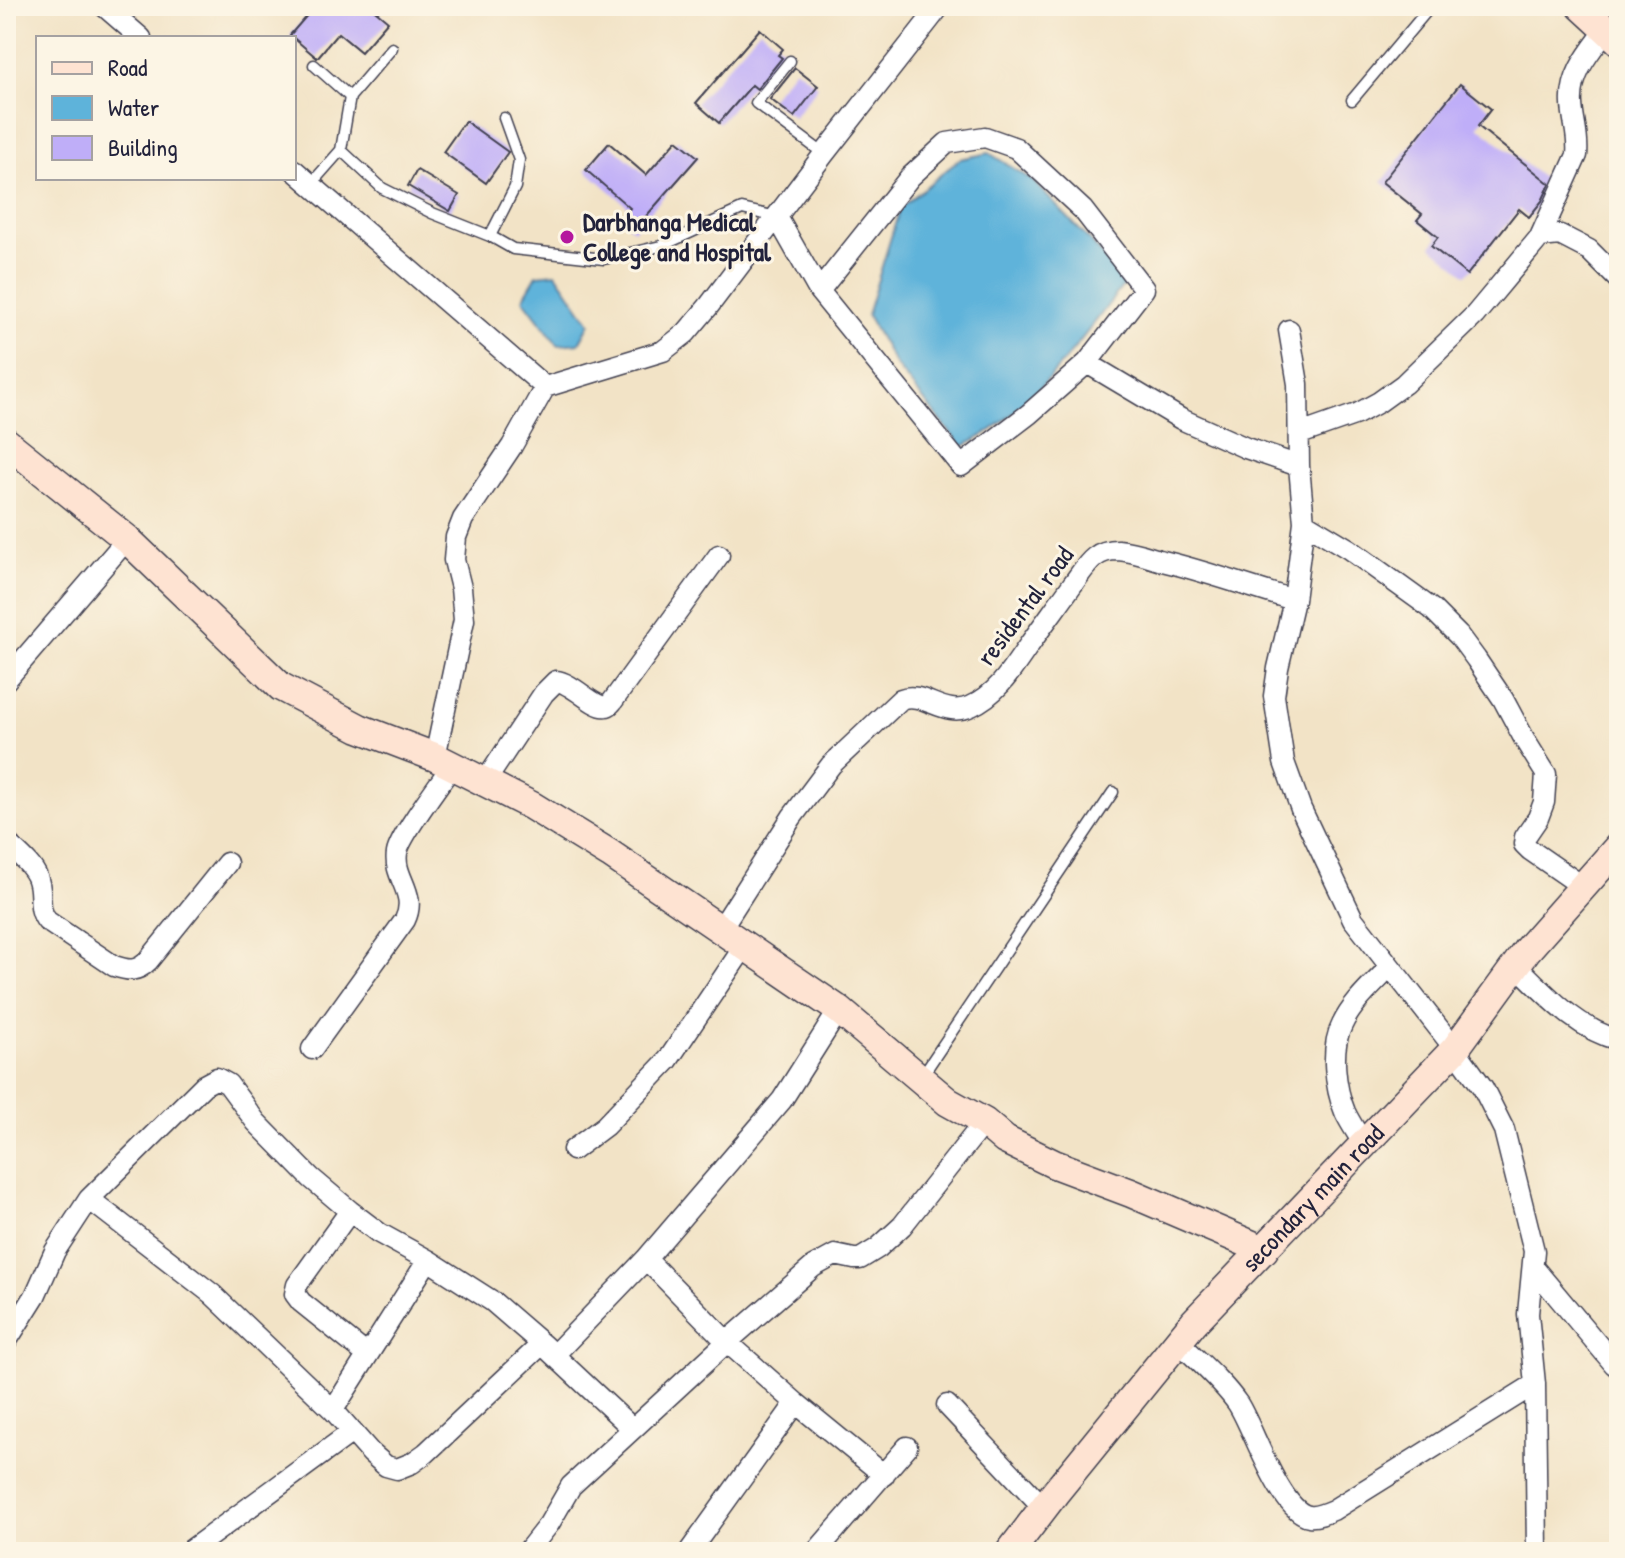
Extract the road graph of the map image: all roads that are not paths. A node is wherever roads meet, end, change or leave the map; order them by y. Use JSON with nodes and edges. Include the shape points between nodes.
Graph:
{"nodes":[{"id":1,"x":104,"y":6,"type":"edge"},
{"id":2,"x":940,"y":6,"type":"edge"},
{"id":3,"x":1431,"y":6,"type":"edge"},
{"id":4,"x":1581,"y":6,"type":"edge"},
{"id":5,"x":139,"y":36,"type":"edge"},
{"id":6,"x":1612,"y":36,"type":"edge"},
{"id":7,"x":392,"y":48,"type":"dead end"},
{"id":8,"x":790,"y":61,"type":"dead end"},
{"id":9,"x":314,"y":65,"type":"dead end"},
{"id":10,"x":350,"y":97,"type":"junction"},
{"id":11,"x":1352,"y":100,"type":"dead end"},
{"id":12,"x":504,"y":118,"type":"dead end"},
{"id":13,"x":341,"y":150,"type":"junction"},
{"id":14,"x":824,"y":154,"type":"junction"},
{"id":15,"x":296,"y":172,"type":"edge"},
{"id":16,"x":311,"y":184,"type":"junction"},
{"id":17,"x":777,"y":217,"type":"junction"},
{"id":18,"x":490,"y":236,"type":"junction"},
{"id":19,"x":1540,"y":237,"type":"junction"},
{"id":20,"x":1619,"y":280,"type":"edge"},
{"id":21,"x":819,"y":291,"type":"junction"},
{"id":22,"x":1289,"y":330,"type":"dead end"},
{"id":23,"x":1087,"y":363,"type":"junction"},
{"id":24,"x":545,"y":387,"type":"junction"},
{"id":25,"x":1300,"y":434,"type":"junction"},
{"id":26,"x":6,"y":442,"type":"edge"},
{"id":27,"x":1299,"y":466,"type":"junction"},
{"id":28,"x":1304,"y":522,"type":"junction"},
{"id":29,"x":127,"y":539,"type":"junction"},
{"id":30,"x":719,"y":555,"type":"dead end"},
{"id":31,"x":1294,"y":600,"type":"junction"},
{"id":32,"x":6,"y":680,"type":"edge"},
{"id":33,"x":444,"y":762,"type":"junction"},
{"id":34,"x":485,"y":782,"type":"junction"},
{"id":35,"x":1113,"y":792,"type":"dead end"},
{"id":36,"x":6,"y":842,"type":"edge"},
{"id":37,"x":1619,"y":846,"type":"edge"},
{"id":38,"x":227,"y":863,"type":"dead end"},
{"id":39,"x":1582,"y":886,"type":"junction"},
{"id":40,"x":720,"y":930,"type":"junction"},
{"id":41,"x":744,"y":947,"type":"junction"},
{"id":42,"x":1515,"y":964,"type":"junction"},
{"id":43,"x":1390,"y":967,"type":"junction"},
{"id":44,"x":839,"y":1010,"type":"junction"},
{"id":45,"x":1619,"y":1040,"type":"edge"},
{"id":46,"x":312,"y":1049,"type":"dead end"},
{"id":47,"x":1455,"y":1049,"type":"junction"},
{"id":48,"x":920,"y":1078,"type":"junction"},
{"id":49,"x":984,"y":1122,"type":"junction"},
{"id":50,"x":1364,"y":1145,"type":"junction"},
{"id":51,"x":573,"y":1150,"type":"dead end"},
{"id":52,"x":89,"y":1199,"type":"junction"},
{"id":53,"x":350,"y":1211,"type":"junction"},
{"id":54,"x":1264,"y":1250,"type":"junction"},
{"id":55,"x":646,"y":1259,"type":"junction"},
{"id":56,"x":428,"y":1260,"type":"junction"},
{"id":57,"x":1533,"y":1267,"type":"junction"},
{"id":58,"x":6,"y":1342,"type":"edge"},
{"id":59,"x":727,"y":1342,"type":"junction"},
{"id":60,"x":1179,"y":1342,"type":"junction"},
{"id":61,"x":548,"y":1349,"type":"junction"},
{"id":62,"x":367,"y":1355,"type":"junction"},
{"id":63,"x":1619,"y":1368,"type":"edge"},
{"id":64,"x":1535,"y":1384,"type":"junction"},
{"id":65,"x":796,"y":1403,"type":"junction"},
{"id":66,"x":947,"y":1405,"type":"dead end"},
{"id":67,"x":333,"y":1410,"type":"junction"},
{"id":68,"x":633,"y":1429,"type":"junction"},
{"id":69,"x":352,"y":1432,"type":"junction"},
{"id":70,"x":907,"y":1447,"type":"dead end"},
{"id":71,"x":884,"y":1475,"type":"junction"},
{"id":72,"x":1044,"y":1508,"type":"junction"},
{"id":73,"x":191,"y":1550,"type":"dead end"},
{"id":74,"x":527,"y":1552,"type":"edge"},
{"id":75,"x":689,"y":1552,"type":"edge"},
{"id":76,"x":816,"y":1552,"type":"edge"},
{"id":77,"x":1010,"y":1552,"type":"edge"},
{"id":78,"x":1537,"y":1552,"type":"edge"}],
"edges":[{"from":1,"to":5,"type":"street"},
{"from":2,"to":14,"type":"street"},
{"from":3,"to":11,"type":"lane"},
{"from":4,"to":6,"type":"street"},
{"from":6,"to":19,"type":"street","via":[[1579,68],[1574,80],[1577,155]]},
{"from":7,"to":10,"type":"lane"},
{"from":8,"to":14,"type":"lane","via":[[756,103]]},
{"from":9,"to":10,"type":"lane"},
{"from":10,"to":13,"type":"lane"},
{"from":12,"to":18,"type":"lane","via":[[519,160],[515,187]]},
{"from":13,"to":16,"type":"lane"},
{"from":13,"to":18,"type":"lane","via":[[382,188]]},
{"from":14,"to":17,"type":"street"},
{"from":15,"to":16,"type":"street"},
{"from":16,"to":24,"type":"street"},
{"from":17,"to":18,"type":"lane","via":[[742,209],[661,246],[604,259],[513,249]]},
{"from":17,"to":21,"type":"street"},
{"from":17,"to":24,"type":"street","via":[[686,333],[663,351]]},
{"from":19,"to":20,"type":"street","via":[[1560,235],[1589,250]]},
{"from":19,"to":25,"type":"street","via":[[1475,315],[1404,384],[1357,414]]},
{"from":21,"to":23,"type":"street","via":[[961,466]]},
{"from":21,"to":23,"type":"street","via":[[910,177],[947,143],[985,137],[1016,148],[1083,210],[1144,289]]},
{"from":22,"to":25,"type":"street"},
{"from":23,"to":27,"type":"street","via":[[1181,419]]},
{"from":24,"to":33,"type":"street","via":[[456,537],[454,560],[464,620]]},
{"from":25,"to":27,"type":"street"},
{"from":26,"to":29,"type":"street"},
{"from":27,"to":28,"type":"street"},
{"from":28,"to":31,"type":"street"},
{"from":28,"to":39,"type":"street","via":[[1432,609],[1467,647],[1546,774],[1544,802],[1524,844]]},
{"from":29,"to":32,"type":"street"},
{"from":29,"to":33,"type":"street","via":[[281,687],[359,728]]},
{"from":30,"to":34,"type":"street","via":[[608,706],[556,681]]},
{"from":31,"to":40,"type":"street","name":"residental road","via":[[1134,553],[1117,550],[1095,556],[1013,669],[987,696],[956,710],[905,697],[831,765]]},
{"from":31,"to":43,"type":"street","via":[[1274,696],[1284,762],[1353,919]]},
{"from":33,"to":34,"type":"street"},
{"from":33,"to":46,"type":"street","via":[[397,850],[411,905],[405,920]]},
{"from":34,"to":40,"type":"street","via":[[610,854]]},
{"from":35,"to":48,"type":"lane"},
{"from":36,"to":38,"type":"street","via":[[37,876],[40,909],[47,921],[126,970],[148,961]]},
{"from":37,"to":39,"type":"street","name":"secondary main road"},
{"from":39,"to":42,"type":"street","name":"secondary main road"},
{"from":40,"to":41,"type":"street"},
{"from":41,"to":44,"type":"street"},
{"from":41,"to":51,"type":"street","via":[[668,1060],[605,1126]]},
{"from":42,"to":45,"type":"street","via":[[1563,1010]]},
{"from":42,"to":47,"type":"street","name":"secondary main road"},
{"from":43,"to":47,"type":"street"},
{"from":43,"to":50,"type":"street","via":[[1351,1010],[1337,1037],[1339,1090]]},
{"from":44,"to":48,"type":"street"},
{"from":44,"to":55,"type":"street","via":[[782,1100]]},
{"from":47,"to":50,"type":"street","name":"secondary main road"},
{"from":47,"to":57,"type":"street","via":[[1504,1130],[1532,1235]]},
{"from":48,"to":49,"type":"street"},
{"from":49,"to":54,"type":"street","via":[[1005,1140],[1054,1164]]},
{"from":49,"to":59,"type":"street","via":[[890,1238],[860,1259],[835,1255],[813,1267]]},
{"from":50,"to":54,"type":"street","name":"secondary main road"},
{"from":52,"to":53,"type":"street","via":[[217,1078],[311,1178]]},
{"from":52,"to":58,"type":"street"},
{"from":52,"to":67,"type":"street","via":[[212,1294]]},
{"from":53,"to":56,"type":"street"},
{"from":53,"to":62,"type":"street","via":[[295,1294]]},
{"from":54,"to":60,"type":"street","name":"secondary main road"},
{"from":55,"to":59,"type":"street"},
{"from":55,"to":61,"type":"street"},
{"from":56,"to":61,"type":"street","via":[[492,1301]]},
{"from":56,"to":62,"type":"street"},
{"from":57,"to":63,"type":"street"},
{"from":57,"to":64,"type":"street","via":[[1528,1314]]},
{"from":59,"to":65,"type":"street"},
{"from":59,"to":68,"type":"street"},
{"from":60,"to":64,"type":"street","via":[[1225,1387],[1279,1489],[1309,1516],[1333,1510]]},
{"from":60,"to":72,"type":"street","name":"secondary main road"},
{"from":61,"to":68,"type":"street"},
{"from":61,"to":69,"type":"street","via":[[412,1463],[397,1469],[386,1466]]},
{"from":62,"to":67,"type":"street"},
{"from":64,"to":78,"type":"street"},
{"from":65,"to":71,"type":"street"},
{"from":65,"to":75,"type":"street"},
{"from":66,"to":72,"type":"street"},
{"from":67,"to":69,"type":"street"},
{"from":68,"to":74,"type":"street","via":[[571,1486]]},
{"from":69,"to":73,"type":"street"},
{"from":70,"to":71,"type":"street"},
{"from":71,"to":76,"type":"street"},
{"from":72,"to":77,"type":"street","name":"secondary main road"}]}
